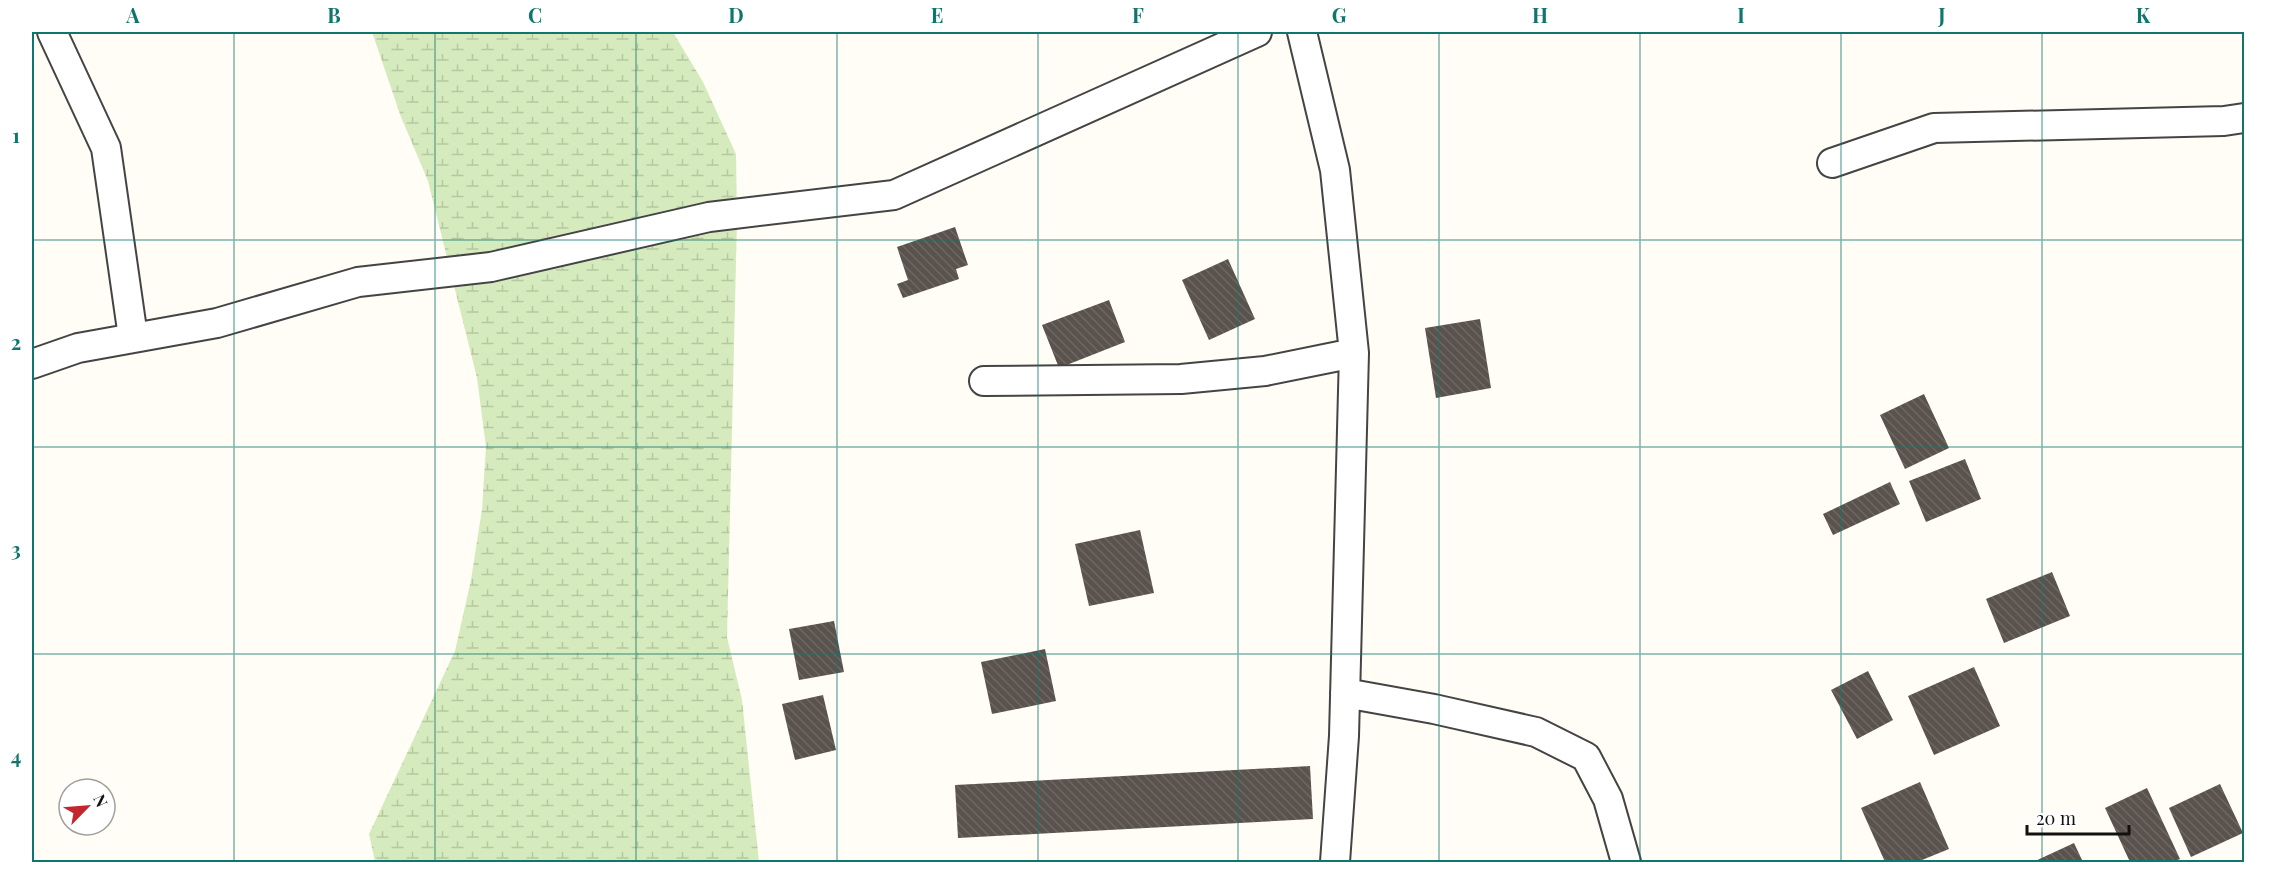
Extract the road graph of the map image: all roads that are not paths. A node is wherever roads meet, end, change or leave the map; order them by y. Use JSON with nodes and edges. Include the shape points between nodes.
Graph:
{"nodes":[{"id":1,"x":52,"y":32,"type":"edge"},
{"id":2,"x":1257,"y":32,"type":"edge"},
{"id":3,"x":1302,"y":32,"type":"edge"},
{"id":4,"x":2244,"y":118,"type":"edge"},
{"id":5,"x":1832,"y":163,"type":"dead end"},
{"id":6,"x":133,"y":337,"type":"junction"},
{"id":7,"x":1354,"y":353,"type":"junction"},
{"id":8,"x":32,"y":364,"type":"edge"},
{"id":9,"x":984,"y":381,"type":"dead end"},
{"id":10,"x":1345,"y":693,"type":"junction"},
{"id":11,"x":1335,"y":862,"type":"edge"},
{"id":12,"x":1626,"y":862,"type":"edge"}],
"edges":[{"from":1,"to":6,"type":"street","via":[[106,148]]},
{"from":2,"to":6,"type":"street","via":[[894,195],[709,217],[490,267],[358,282],[217,323]]},
{"from":3,"to":7,"type":"street","via":[[1335,170]]},
{"from":4,"to":5,"type":"street","via":[[1934,128]]},
{"from":6,"to":8,"type":"street","via":[[78,348]]},
{"from":7,"to":9,"type":"street","via":[[1266,371],[1181,379]]},
{"from":7,"to":10,"type":"street"},
{"from":10,"to":11,"type":"street"},
{"from":10,"to":12,"type":"street","via":[[1536,732],[1586,758],[1608,799]]}]}
